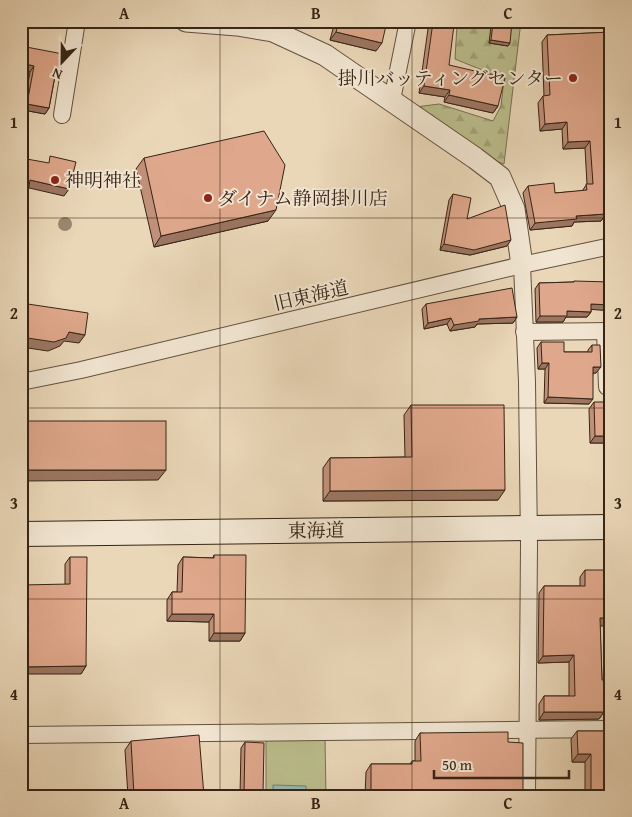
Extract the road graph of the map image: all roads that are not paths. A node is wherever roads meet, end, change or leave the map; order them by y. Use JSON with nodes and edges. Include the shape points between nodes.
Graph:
{"nodes":[{"id":1,"x":76,"y":21,"type":"edge"},
{"id":2,"x":186,"y":21,"type":"edge"},
{"id":3,"x":408,"y":21,"type":"edge"},
{"id":4,"x":392,"y":100,"type":"junction"},
{"id":5,"x":62,"y":115,"type":"dead end"},
{"id":6,"x":611,"y":246,"type":"edge"},
{"id":7,"x":522,"y":265,"type":"junction"},
{"id":8,"x":608,"y":331,"type":"edge"},
{"id":9,"x":524,"y":332,"type":"junction"},
{"id":10,"x":21,"y":382,"type":"edge"},
{"id":11,"x":607,"y":387,"type":"dead end"},
{"id":12,"x":611,"y":527,"type":"edge"},
{"id":13,"x":529,"y":528,"type":"junction"},
{"id":14,"x":21,"y":534,"type":"edge"},
{"id":15,"x":611,"y":729,"type":"edge"},
{"id":16,"x":527,"y":730,"type":"junction"},
{"id":17,"x":21,"y":735,"type":"edge"},
{"id":18,"x":527,"y":796,"type":"edge"}],
"edges":[{"from":1,"to":5,"type":"street"},
{"from":2,"to":4,"type":"street","via":[[272,31],[325,55]]},
{"from":3,"to":4,"type":"street"},
{"from":4,"to":7,"type":"street","via":[[500,176],[514,209]]},
{"from":6,"to":7,"type":"street","name":"旧東海道"},
{"from":7,"to":9,"type":"street"},
{"from":7,"to":10,"type":"street","name":"旧東海道"},
{"from":8,"to":9,"type":"street"},
{"from":8,"to":11,"type":"street"},
{"from":9,"to":13,"type":"street"},
{"from":12,"to":13,"type":"main road","name":"東海道"},
{"from":13,"to":14,"type":"main road","name":"東海道"},
{"from":13,"to":16,"type":"street"},
{"from":15,"to":16,"type":"street"},
{"from":16,"to":17,"type":"street"},
{"from":16,"to":18,"type":"street"}]}
